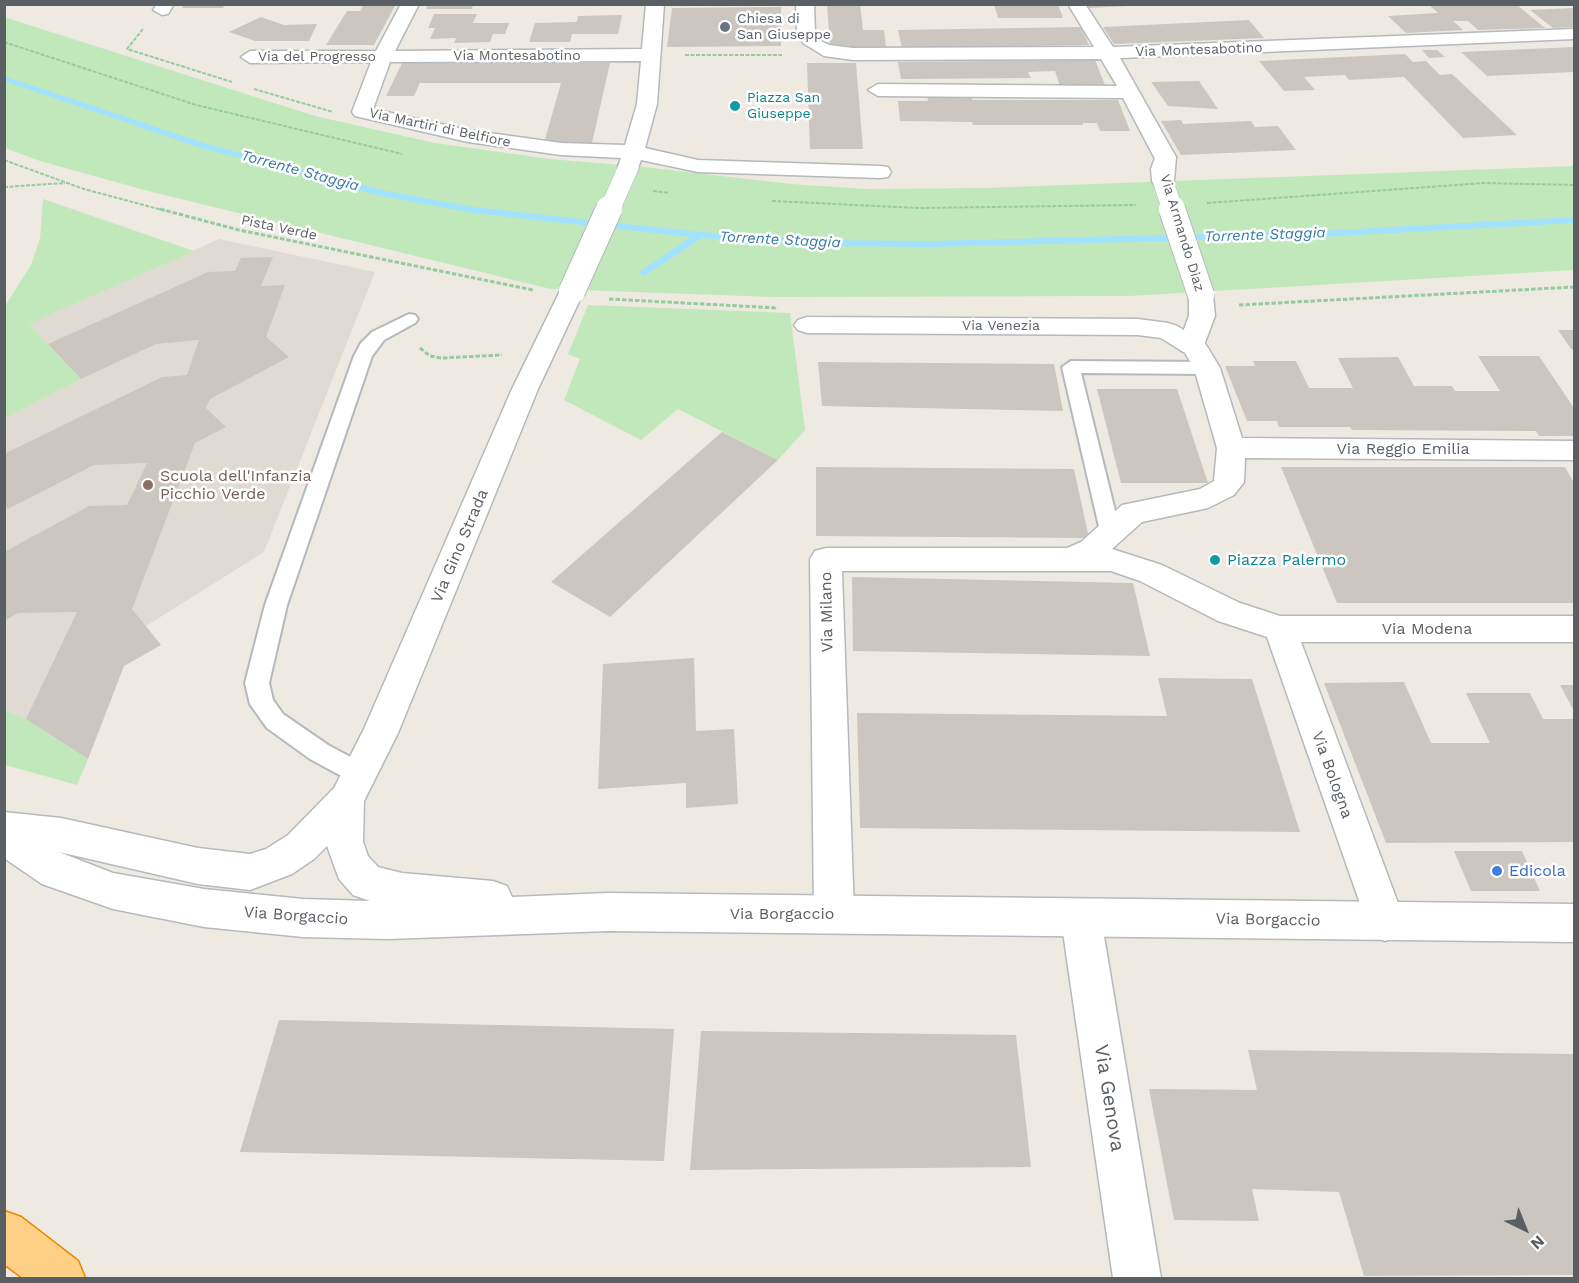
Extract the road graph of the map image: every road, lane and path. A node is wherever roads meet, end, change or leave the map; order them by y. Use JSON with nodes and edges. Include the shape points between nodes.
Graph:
{"nodes":[{"id":1,"x":410,"y":4,"type":"edge"},
{"id":2,"x":655,"y":4,"type":"edge"},
{"id":3,"x":805,"y":4,"type":"edge"},
{"id":4,"x":1076,"y":4,"type":"edge"},
{"id":5,"x":1575,"y":34,"type":"edge"},
{"id":6,"x":1107,"y":53,"type":"junction"},
{"id":7,"x":651,"y":55,"type":"junction"},
{"id":8,"x":788,"y":55,"type":"dead end"},
{"id":9,"x":383,"y":56,"type":"junction"},
{"id":10,"x":250,"y":57,"type":"dead end"},
{"id":11,"x":878,"y":90,"type":"dead end"},
{"id":12,"x":1130,"y":92,"type":"junction"},
{"id":13,"x":632,"y":159,"type":"junction"},
{"id":14,"x":4,"y":160,"type":"edge"},
{"id":15,"x":880,"y":172,"type":"dead end"},
{"id":16,"x":68,"y":183,"type":"junction"},
{"id":17,"x":4,"y":187,"type":"edge"},
{"id":18,"x":534,"y":290,"type":"dead end"},
{"id":19,"x":409,"y":319,"type":"dead end"},
{"id":20,"x":807,"y":325,"type":"dead end"},
{"id":21,"x":418,"y":345,"type":"dead end"},
{"id":22,"x":1191,"y":345,"type":"junction"},
{"id":23,"x":541,"y":353,"type":"junction"},
{"id":24,"x":1207,"y":368,"type":"junction"},
{"id":25,"x":1231,"y":448,"type":"junction"},
{"id":26,"x":1575,"y":450,"type":"edge"},
{"id":27,"x":1110,"y":531,"type":"junction"},
{"id":28,"x":1075,"y":558,"type":"junction"},
{"id":29,"x":1280,"y":629,"type":"junction"},
{"id":30,"x":1575,"y":629,"type":"edge"},
{"id":31,"x":353,"y":787,"type":"junction"},
{"id":32,"x":4,"y":829,"type":"edge"},
{"id":33,"x":4,"y":837,"type":"edge"},
{"id":34,"x":608,"y":912,"type":"junction"},
{"id":35,"x":834,"y":914,"type":"junction"},
{"id":36,"x":1081,"y":918,"type":"junction"},
{"id":37,"x":1384,"y":922,"type":"junction"},
{"id":38,"x":1575,"y":923,"type":"edge"},
{"id":39,"x":4,"y":1234,"type":"edge"},
{"id":40,"x":61,"y":1278,"type":"edge"},
{"id":41,"x":1137,"y":1278,"type":"edge"}],
"edges":[{"from":1,"to":9,"type":"street","name":"Via Martiri di Belfiore"},
{"from":2,"to":7,"type":"street","name":"Via Gino Strada"},
{"from":3,"to":6,"type":"street","name":"Via Montesabotino","via":[[807,36],[824,50],[866,54]]},
{"from":4,"to":6,"type":"street","name":"Via Armando Diaz"},
{"from":5,"to":6,"type":"street","name":"Via Montesabotino"},
{"from":6,"to":12,"type":"street","name":"Via Armando Diaz"},
{"from":7,"to":8,"type":"path"},
{"from":7,"to":9,"type":"street","name":"Via Montesabotino"},
{"from":7,"to":13,"type":"street","name":"Via Gino Strada","via":[[645,116]]},
{"from":9,"to":10,"type":"street","name":"Via del Progresso"},
{"from":9,"to":13,"type":"street","name":"Via Martiri di Belfiore","via":[[362,112],[501,142]]},
{"from":11,"to":12,"type":"street"},
{"from":12,"to":22,"type":"street","name":"Via Armando Diaz","bridge":true,"via":[[1165,157],[1163,181],[1201,295],[1203,316]]},
{"from":13,"to":15,"type":"street","via":[[698,166]]},
{"from":13,"to":23,"type":"street","name":"Via Gino Strada","bridge":true},
{"from":14,"to":16,"type":"path","name":"Pista Verde"},
{"from":16,"to":17,"type":"path"},
{"from":16,"to":18,"type":"path","name":"Pista Verde","via":[[239,230]]},
{"from":19,"to":31,"type":"lane","via":[[378,336],[363,356],[276,605],[257,683],[262,704],[275,721],[319,752]]},
{"from":20,"to":22,"type":"street","name":"Via Venezia","via":[[1138,327],[1168,331]]},
{"from":21,"to":23,"type":"path","via":[[425,353],[441,358]]},
{"from":22,"to":24,"type":"street"},
{"from":23,"to":31,"type":"street","name":"Via Gino Strada","via":[[401,686]]},
{"from":24,"to":25,"type":"street"},
{"from":24,"to":27,"type":"lane","via":[[1071,368]]},
{"from":25,"to":26,"type":"street","name":"Via Reggio Emilia"},
{"from":25,"to":27,"type":"street","via":[[1229,482],[1218,493],[1142,509]]},
{"from":27,"to":28,"type":"street","via":[[1092,550]]},
{"from":28,"to":29,"type":"street","via":[[1112,560],[1140,568],[1229,612]]},
{"from":28,"to":35,"type":"street","name":"Via Milano","via":[[826,559]]},
{"from":29,"to":30,"type":"street","name":"Via Modena"},
{"from":29,"to":37,"type":"street","name":"Via Bologna"},
{"from":31,"to":32,"type":"street","via":[[311,838],[290,856],[250,872],[198,866],[61,835]]},
{"from":31,"to":34,"type":"street","via":[[343,827],[347,856],[360,877],[374,886]]},
{"from":33,"to":34,"type":"street","name":"Via Borgaccio","via":[[56,871],[114,891],[237,913],[388,920]]},
{"from":34,"to":35,"type":"street","name":"Via Borgaccio"},
{"from":35,"to":36,"type":"street","name":"Via Borgaccio"},
{"from":36,"to":37,"type":"street","name":"Via Borgaccio"},
{"from":36,"to":41,"type":"street","name":"Via Genova"},
{"from":37,"to":38,"type":"street","name":"Via Borgaccio"},
{"from":39,"to":40,"type":"highway"}]}
